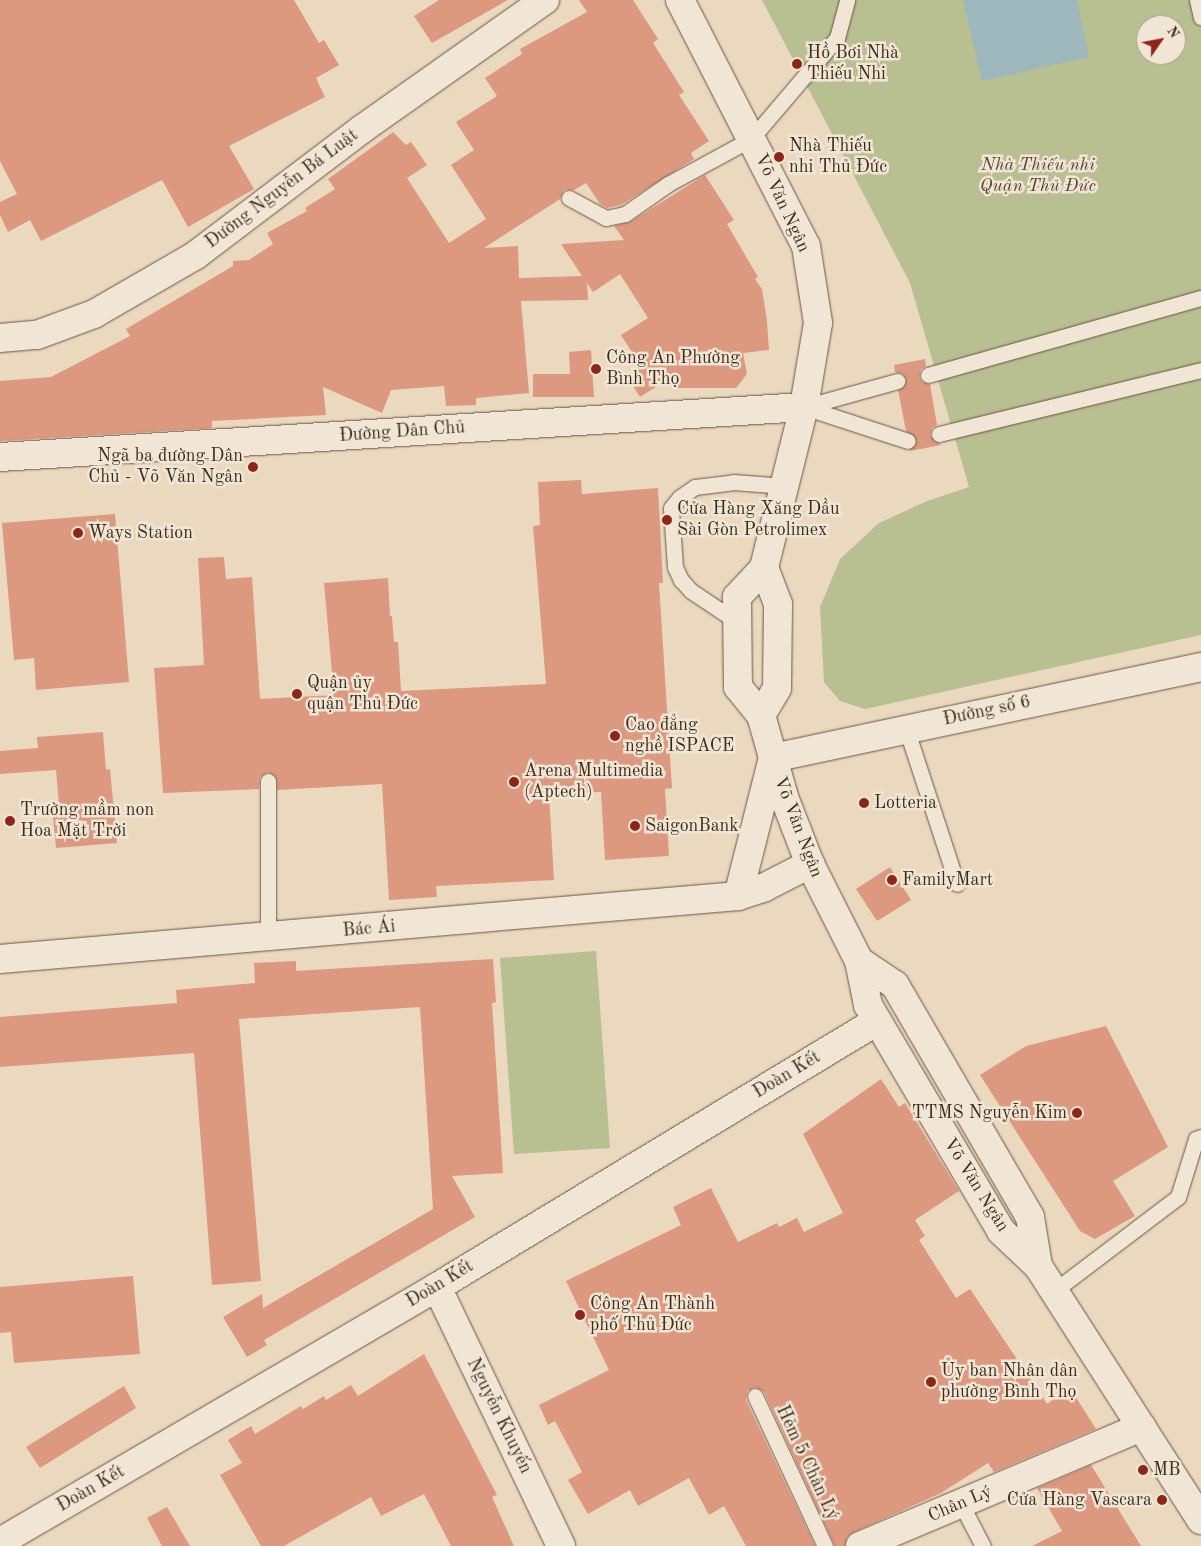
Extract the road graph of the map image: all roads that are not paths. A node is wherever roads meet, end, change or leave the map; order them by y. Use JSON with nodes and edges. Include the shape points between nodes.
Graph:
{"nodes":[{"id":1,"x":545,"y":0,"type":"edge"},
{"id":2,"x":680,"y":0,"type":"edge"},
{"id":3,"x":847,"y":0,"type":"edge"},
{"id":4,"x":1197,"y":0,"type":"edge"},
{"id":5,"x":1201,"y":18,"type":"edge"},
{"id":6,"x":751,"y":139,"type":"junction"},
{"id":7,"x":569,"y":198,"type":"dead end"},
{"id":8,"x":1201,"y":298,"type":"edge"},
{"id":9,"x":0,"y":338,"type":"edge"},
{"id":10,"x":1201,"y":370,"type":"edge"},
{"id":11,"x":928,"y":374,"type":"dead end"},
{"id":12,"x":896,"y":381,"type":"dead end"},
{"id":13,"x":804,"y":407,"type":"junction"},
{"id":14,"x":939,"y":434,"type":"dead end"},
{"id":15,"x":908,"y":441,"type":"dead end"},
{"id":16,"x":0,"y":457,"type":"edge"},
{"id":17,"x":785,"y":486,"type":"junction"},
{"id":18,"x":764,"y":568,"type":"junction"},
{"id":19,"x":736,"y":621,"type":"junction"},
{"id":20,"x":1201,"y":667,"type":"edge"},
{"id":21,"x":762,"y":715,"type":"junction"},
{"id":22,"x":906,"y":728,"type":"junction"},
{"id":23,"x":773,"y":758,"type":"junction"},
{"id":24,"x":268,"y":781,"type":"dead end"},
{"id":25,"x":810,"y":864,"type":"junction"},
{"id":26,"x":957,"y":884,"type":"dead end"},
{"id":27,"x":738,"y":896,"type":"junction"},
{"id":28,"x":268,"y":938,"type":"junction"},
{"id":29,"x":0,"y":959,"type":"edge"},
{"id":30,"x":859,"y":961,"type":"junction"},
{"id":31,"x":877,"y":1020,"type":"junction"},
{"id":32,"x":1201,"y":1137,"type":"edge"},
{"id":33,"x":1038,"y":1266,"type":"junction"},
{"id":34,"x":437,"y":1287,"type":"junction"},
{"id":35,"x":1054,"y":1291,"type":"junction"},
{"id":36,"x":755,"y":1396,"type":"dead end"},
{"id":37,"x":1142,"y":1427,"type":"junction"},
{"id":38,"x":961,"y":1504,"type":"junction"},
{"id":39,"x":1201,"y":1520,"type":"edge"},
{"id":40,"x":10,"y":1536,"type":"edge"},
{"id":41,"x":561,"y":1546,"type":"edge"},
{"id":42,"x":825,"y":1546,"type":"edge"},
{"id":43,"x":860,"y":1546,"type":"edge"},
{"id":44,"x":983,"y":1546,"type":"edge"}],
"edges":[{"from":1,"to":9,"type":"street","name":"Đường Nguyễn Bá Luật","via":[[378,117],[196,255],[94,314],[37,335]]},
{"from":2,"to":6,"type":"street","name":"Võ Văn Ngân"},
{"from":3,"to":6,"type":"lane","via":[[836,38]]},
{"from":4,"to":5,"type":"lane"},
{"from":6,"to":7,"type":"lane","via":[[668,184],[626,214],[606,218]]},
{"from":6,"to":13,"type":"street","name":"Võ Văn Ngân","via":[[806,246],[818,323]]},
{"from":8,"to":11,"type":"lane"},
{"from":10,"to":14,"type":"lane"},
{"from":12,"to":13,"type":"lane"},
{"from":13,"to":15,"type":"lane"},
{"from":13,"to":16,"type":"street","name":"Đường Dân Chủ"},
{"from":13,"to":17,"type":"street","name":"Võ Văn Ngân"},
{"from":17,"to":18,"type":"street","name":"Võ Văn Ngân"},
{"from":17,"to":19,"type":"lane","via":[[733,482],[695,487],[678,498],[672,508],[675,567],[681,580],[691,591]]},
{"from":18,"to":19,"type":"street","name":"Võ Văn Ngân","via":[[737,597]]},
{"from":18,"to":21,"type":"street","via":[[778,604],[777,688]]},
{"from":19,"to":21,"type":"street","name":"Võ Văn Ngân","via":[[738,687]]},
{"from":20,"to":22,"type":"street","name":"Đường số 6"},
{"from":21,"to":23,"type":"street","name":"Võ Văn Ngân"},
{"from":22,"to":23,"type":"street","name":"Đường số 6"},
{"from":22,"to":26,"type":"lane"},
{"from":23,"to":25,"type":"street","name":"Võ Văn Ngân"},
{"from":23,"to":27,"type":"street"},
{"from":24,"to":28,"type":"lane"},
{"from":25,"to":27,"type":"street","name":"Bác Ái","via":[[766,887]]},
{"from":25,"to":30,"type":"street","name":"Võ Văn Ngân"},
{"from":27,"to":28,"type":"street","name":"Bác Ái"},
{"from":28,"to":29,"type":"street","name":"Bác Ái"},
{"from":30,"to":31,"type":"street","name":"Võ Văn Ngân","via":[[868,1005]]},
{"from":30,"to":33,"type":"street","name":"Võ Văn Ngân","via":[[895,985],[1030,1216]]},
{"from":31,"to":33,"type":"street","name":"Võ Văn Ngân","via":[[1002,1230]]},
{"from":31,"to":34,"type":"street","name":"Đoàn Kết"},
{"from":32,"to":35,"type":"lane","via":[[1196,1139],[1178,1197]]},
{"from":33,"to":35,"type":"street"},
{"from":34,"to":40,"type":"street","name":"Đoàn Kết"},
{"from":34,"to":41,"type":"street","name":"Nguyễn Khuyến"},
{"from":35,"to":37,"type":"street"},
{"from":36,"to":42,"type":"lane","name":"Hẻm 5 Chân Lý"},
{"from":37,"to":38,"type":"street","name":"Chân Lý"},
{"from":37,"to":39,"type":"street"},
{"from":38,"to":43,"type":"street","name":"Chân Lý"},
{"from":38,"to":44,"type":"lane"}]}
